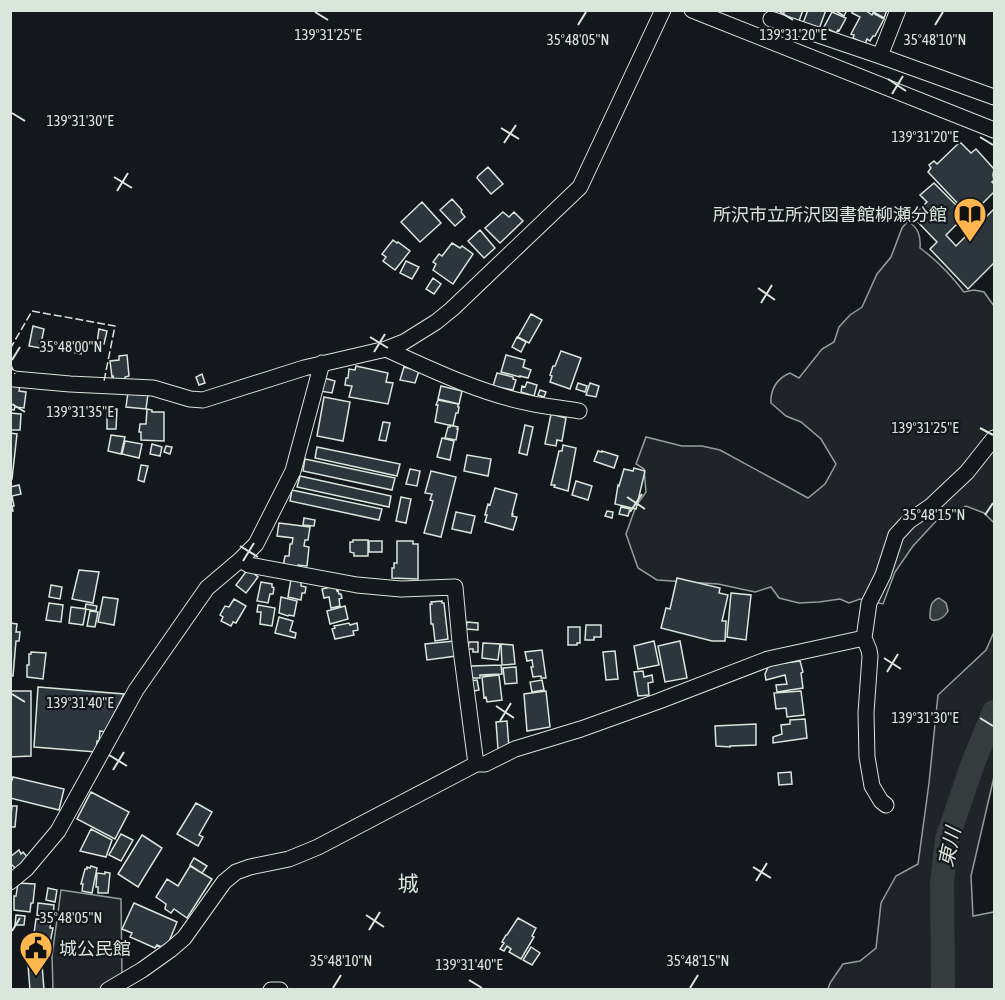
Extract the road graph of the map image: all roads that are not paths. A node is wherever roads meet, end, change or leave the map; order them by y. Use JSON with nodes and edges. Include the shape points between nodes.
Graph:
{"nodes":[{"id":1,"x":663,"y":10,"type":"edge"},
{"id":2,"x":692,"y":10,"type":"edge"},
{"id":3,"x":898,"y":10,"type":"edge"},
{"id":4,"x":773,"y":15,"type":"edge"},
{"id":5,"x":763,"y":38,"type":"junction"},
{"id":6,"x":880,"y":56,"type":"junction"},
{"id":7,"x":994,"y":97,"type":"edge"},
{"id":8,"x":994,"y":130,"type":"edge"},
{"id":9,"x":386,"y":349,"type":"junction"},
{"id":10,"x":322,"y":363,"type":"junction"},
{"id":11,"x":10,"y":377,"type":"edge"},
{"id":12,"x":579,"y":411,"type":"dead end"},
{"id":13,"x":994,"y":438,"type":"edge"},
{"id":14,"x":240,"y":560,"type":"junction"},
{"id":15,"x":864,"y":638,"type":"junction"},
{"id":16,"x":476,"y":765,"type":"junction"},
{"id":17,"x":886,"y":805,"type":"dead end"},
{"id":18,"x":10,"y":882,"type":"edge"},
{"id":19,"x":108,"y":990,"type":"edge"},
{"id":20,"x":271,"y":990,"type":"edge"},
{"id":21,"x":280,"y":990,"type":"edge"}],
"edges":[{"from":1,"to":9,"type":"street","via":[[580,188],[444,316]]},
{"from":2,"to":5,"type":"street"},
{"from":3,"to":6,"type":"street"},
{"from":4,"to":5,"type":"street"},
{"from":4,"to":6,"type":"street"},
{"from":5,"to":8,"type":"street"},
{"from":6,"to":7,"type":"street"},
{"from":9,"to":10,"type":"street"},
{"from":9,"to":12,"type":"street","via":[[496,394]]},
{"from":10,"to":11,"type":"street","via":[[203,400],[153,388]]},
{"from":10,"to":14,"type":"street","via":[[293,471],[256,544]]},
{"from":13,"to":15,"type":"street","via":[[967,472],[896,535],[869,603]]},
{"from":14,"to":16,"type":"street","via":[[249,565],[357,585],[401,589],[455,587]]},
{"from":14,"to":18,"type":"street","via":[[207,588],[136,690],[58,831],[26,870]]},
{"from":15,"to":16,"type":"street","via":[[768,659]]},
{"from":15,"to":17,"type":"street","via":[[870,656],[867,757],[873,786]]},
{"from":16,"to":19,"type":"street","via":[[289,860],[236,872],[224,882],[184,938]]},
{"from":20,"to":21,"type":"street"}]}
